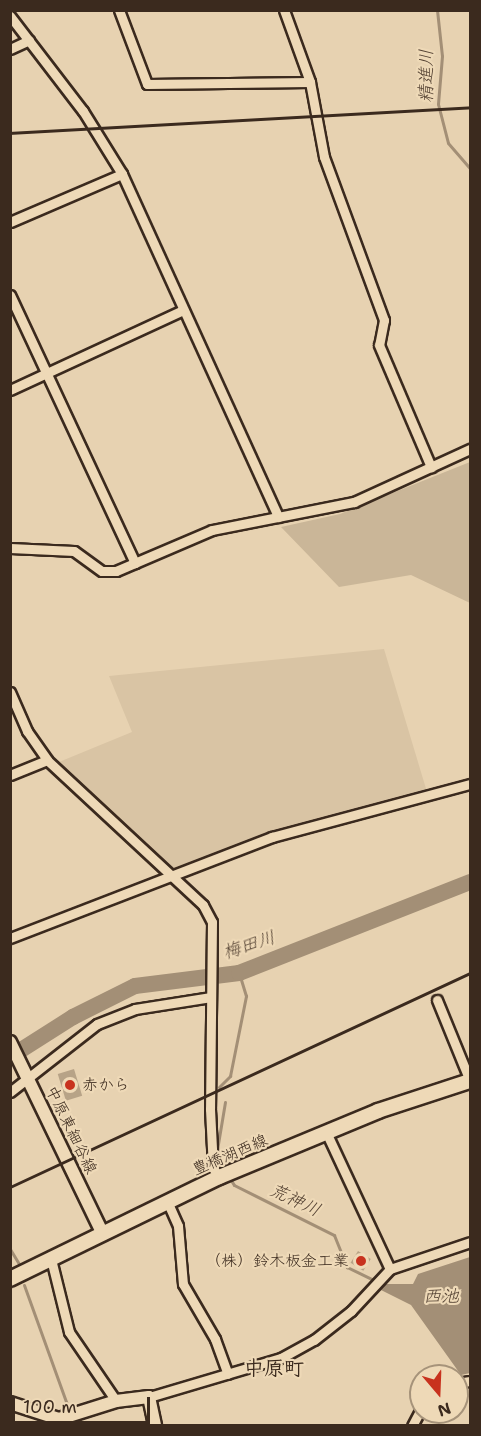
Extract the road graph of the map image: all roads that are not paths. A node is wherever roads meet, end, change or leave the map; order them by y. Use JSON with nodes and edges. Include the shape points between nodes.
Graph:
{"nodes":[{"id":1,"x":119,"y":10,"type":"edge"},
{"id":2,"x":284,"y":10,"type":"edge"},
{"id":3,"x":10,"y":16,"type":"edge"},
{"id":4,"x":29,"y":40,"type":"junction"},
{"id":5,"x":10,"y":49,"type":"edge"},
{"id":6,"x":310,"y":82,"type":"junction"},
{"id":7,"x":122,"y":174,"type":"junction"},
{"id":8,"x":10,"y":222,"type":"edge"},
{"id":9,"x":10,"y":295,"type":"edge"},
{"id":10,"x":183,"y":310,"type":"junction"},
{"id":11,"x":47,"y":374,"type":"junction"},
{"id":12,"x":10,"y":390,"type":"edge"},
{"id":13,"x":471,"y":449,"type":"edge"},
{"id":14,"x":432,"y":467,"type":"junction"},
{"id":15,"x":278,"y":517,"type":"junction"},
{"id":16,"x":10,"y":548,"type":"edge"},
{"id":17,"x":135,"y":563,"type":"junction"},
{"id":18,"x":10,"y":692,"type":"edge"},
{"id":19,"x":47,"y":760,"type":"junction"},
{"id":20,"x":10,"y":775,"type":"edge"},
{"id":21,"x":471,"y":784,"type":"edge"},
{"id":22,"x":172,"y":874,"type":"junction"},
{"id":23,"x":10,"y":938,"type":"edge"},
{"id":24,"x":211,"y":995,"type":"junction"},
{"id":25,"x":437,"y":1000,"type":"dead end"},
{"id":26,"x":10,"y":1042,"type":"edge"},
{"id":27,"x":27,"y":1078,"type":"junction"},
{"id":28,"x":470,"y":1081,"type":"edge"},
{"id":29,"x":10,"y":1092,"type":"edge"},
{"id":30,"x":326,"y":1132,"type":"junction"},
{"id":31,"x":225,"y":1174,"type":"junction"},
{"id":32,"x":167,"y":1201,"type":"junction"},
{"id":33,"x":102,"y":1232,"type":"junction"},
{"id":34,"x":471,"y":1242,"type":"edge"},
{"id":35,"x":51,"y":1259,"type":"junction"},
{"id":36,"x":390,"y":1269,"type":"junction"},
{"id":37,"x":10,"y":1279,"type":"edge"},
{"id":38,"x":228,"y":1374,"type":"junction"},
{"id":39,"x":149,"y":1397,"type":"junction"},
{"id":40,"x":116,"y":1401,"type":"junction"},
{"id":41,"x":10,"y":1403,"type":"edge"},
{"id":42,"x":57,"y":1422,"type":"edge"},
{"id":43,"x":155,"y":1425,"type":"edge"}],
"edges":[{"from":1,"to":6,"type":"street","via":[[147,84]]},
{"from":2,"to":6,"type":"street"},
{"from":3,"to":4,"type":"street"},
{"from":4,"to":5,"type":"street"},
{"from":4,"to":7,"type":"street","via":[[83,111]]},
{"from":6,"to":14,"type":"street","via":[[324,157],[384,320],[378,345]]},
{"from":7,"to":8,"type":"street"},
{"from":7,"to":10,"type":"street"},
{"from":9,"to":11,"type":"street"},
{"from":10,"to":11,"type":"street"},
{"from":10,"to":15,"type":"street"},
{"from":11,"to":12,"type":"street"},
{"from":11,"to":17,"type":"street"},
{"from":13,"to":14,"type":"street"},
{"from":14,"to":15,"type":"street","via":[[354,502]]},
{"from":15,"to":17,"type":"street","via":[[212,530]]},
{"from":16,"to":17,"type":"street","via":[[74,551],[102,571],[116,571]]},
{"from":18,"to":19,"type":"street","via":[[27,731]]},
{"from":19,"to":20,"type":"street"},
{"from":19,"to":22,"type":"street"},
{"from":21,"to":22,"type":"street","via":[[272,837]]},
{"from":22,"to":23,"type":"street"},
{"from":22,"to":24,"type":"street","via":[[203,905],[212,922]]},
{"from":24,"to":27,"type":"street","via":[[135,1009],[97,1024]]},
{"from":24,"to":31,"type":"street","via":[[213,1168]]},
{"from":25,"to":28,"type":"street"},
{"from":26,"to":27,"type":"main road","name":"中原東細谷線"},
{"from":27,"to":29,"type":"street"},
{"from":27,"to":33,"type":"main road","name":"中原東細谷線"},
{"from":28,"to":30,"type":"main road","name":"豊橋湖西線"},
{"from":30,"to":31,"type":"main road","name":"豊橋湖西線"},
{"from":30,"to":36,"type":"street"},
{"from":31,"to":32,"type":"main road","name":"豊橋湖西線"},
{"from":32,"to":33,"type":"main road","name":"豊橋湖西線"},
{"from":32,"to":38,"type":"street","via":[[178,1226],[183,1284],[215,1339]]},
{"from":33,"to":35,"type":"main road","name":"豊橋湖西線"},
{"from":34,"to":36,"type":"street"},
{"from":35,"to":37,"type":"main road","name":"豊橋湖西線"},
{"from":35,"to":40,"type":"street","via":[[69,1332]]},
{"from":36,"to":38,"type":"street","via":[[314,1340],[280,1358]]},
{"from":38,"to":39,"type":"street"},
{"from":39,"to":40,"type":"main road"},
{"from":39,"to":43,"type":"main road"},
{"from":40,"to":42,"type":"main road"},
{"from":41,"to":42,"type":"main road"}]}
